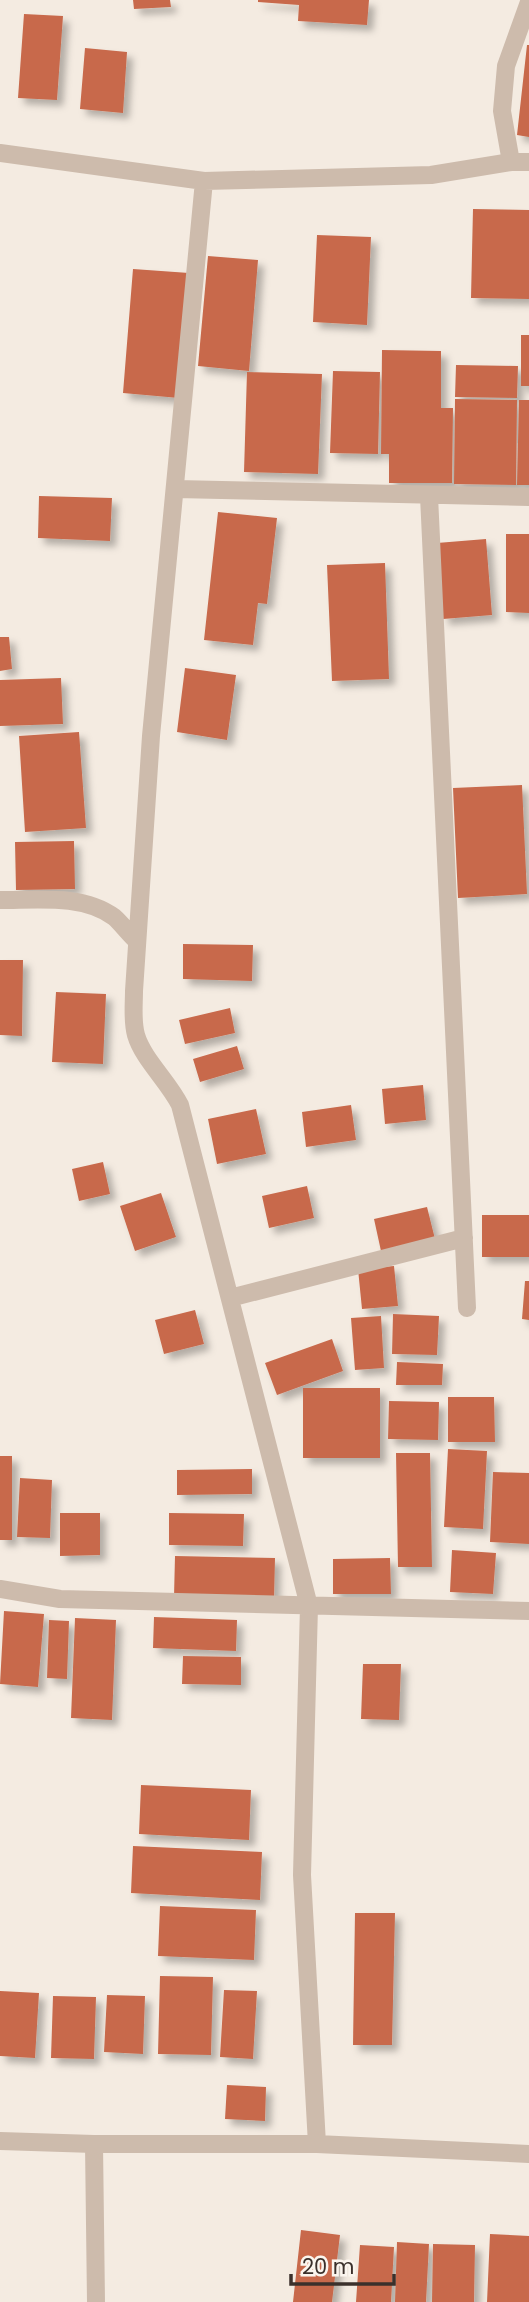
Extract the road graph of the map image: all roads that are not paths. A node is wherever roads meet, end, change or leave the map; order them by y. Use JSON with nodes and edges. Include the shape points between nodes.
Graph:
{"nodes":[{"id":1,"x":529,"y":2,"type":"edge"},
{"id":2,"x":0,"y":153,"type":"edge"},
{"id":3,"x":511,"y":162,"type":"junction"},
{"id":4,"x":529,"y":162,"type":"edge"},
{"id":5,"x":204,"y":181,"type":"junction"},
{"id":6,"x":176,"y":489,"type":"junction"},
{"id":7,"x":429,"y":496,"type":"junction"},
{"id":8,"x":529,"y":497,"type":"edge"},
{"id":9,"x":0,"y":900,"type":"edge"},
{"id":10,"x":137,"y":941,"type":"junction"},
{"id":11,"x":464,"y":1238,"type":"junction"},
{"id":12,"x":230,"y":1298,"type":"junction"},
{"id":13,"x":467,"y":1308,"type":"dead end"},
{"id":14,"x":0,"y":1589,"type":"edge"},
{"id":15,"x":309,"y":1606,"type":"junction"},
{"id":16,"x":529,"y":1611,"type":"edge"},
{"id":17,"x":0,"y":2141,"type":"edge"},
{"id":18,"x":94,"y":2144,"type":"junction"},
{"id":19,"x":317,"y":2144,"type":"junction"},
{"id":20,"x":529,"y":2154,"type":"edge"},
{"id":21,"x":96,"y":2302,"type":"edge"}],
"edges":[{"from":1,"to":3,"type":"street","via":[[506,66],[502,111]]},
{"from":2,"to":5,"type":"street"},
{"from":3,"to":4,"type":"street"},
{"from":3,"to":5,"type":"street","via":[[431,175]]},
{"from":5,"to":6,"type":"street"},
{"from":6,"to":7,"type":"street"},
{"from":6,"to":10,"type":"street","via":[[151,736]]},
{"from":7,"to":8,"type":"street"},
{"from":7,"to":11,"type":"street"},
{"from":9,"to":10,"type":"street","via":[[69,901],[99,909]]},
{"from":10,"to":12,"type":"street","via":[[137,1038],[180,1105]]},
{"from":11,"to":12,"type":"street"},
{"from":11,"to":13,"type":"street"},
{"from":12,"to":15,"type":"street"},
{"from":14,"to":15,"type":"street","via":[[60,1599]]},
{"from":15,"to":16,"type":"street"},
{"from":15,"to":19,"type":"street","via":[[302,1875]]},
{"from":17,"to":18,"type":"street"},
{"from":18,"to":19,"type":"street"},
{"from":18,"to":21,"type":"street"},
{"from":19,"to":20,"type":"street"}]}
